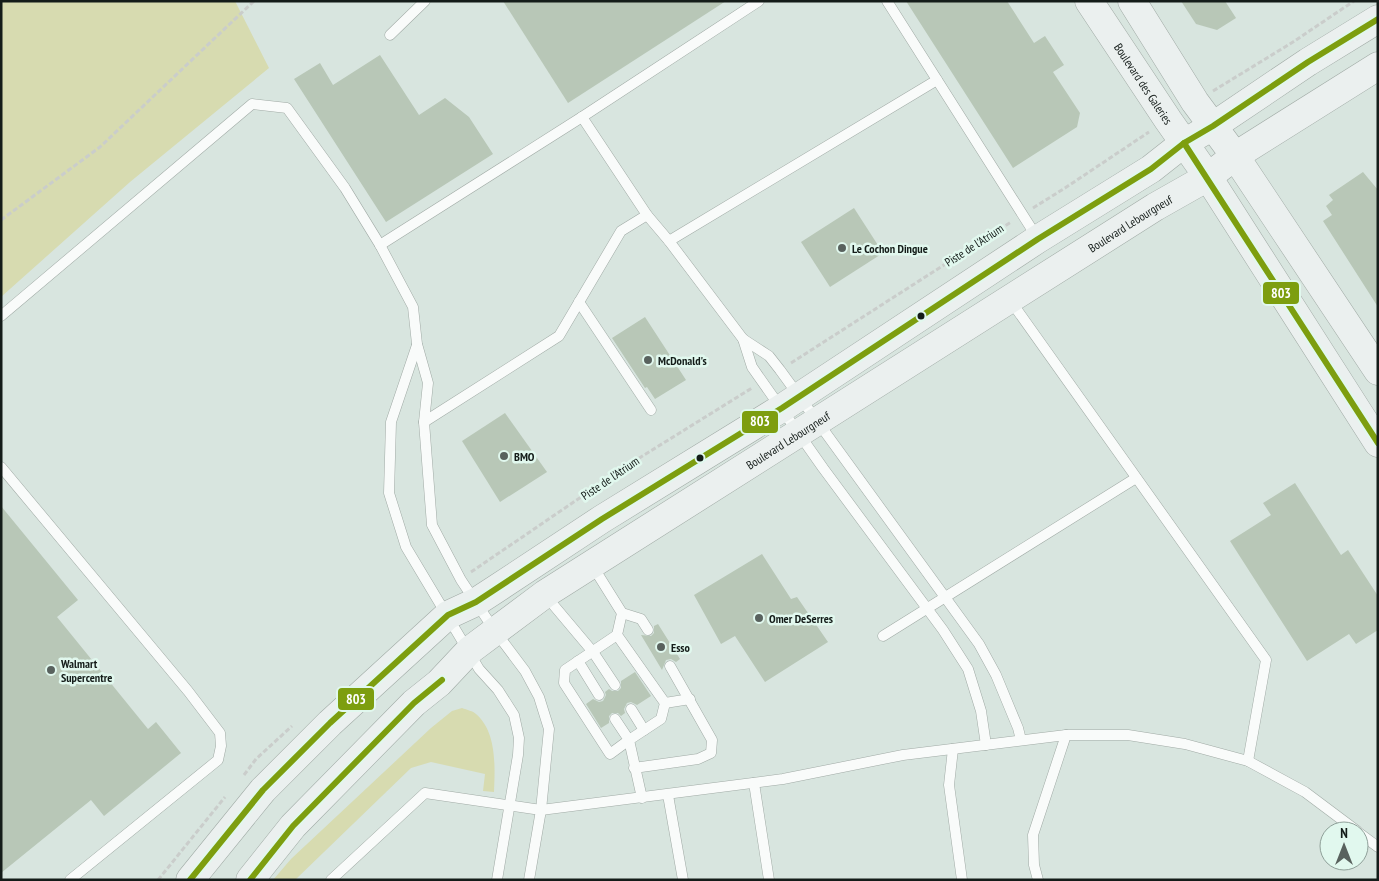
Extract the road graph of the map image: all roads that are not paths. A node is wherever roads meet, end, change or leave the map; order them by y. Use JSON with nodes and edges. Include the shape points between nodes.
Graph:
{"nodes":[{"id":1,"x":425,"y":1,"type":"edge"},
{"id":2,"x":759,"y":1,"type":"edge"},
{"id":3,"x":887,"y":1,"type":"edge"},
{"id":4,"x":1089,"y":1,"type":"edge"},
{"id":5,"x":1132,"y":1,"type":"edge"},
{"id":6,"x":1378,"y":19,"type":"edge"},
{"id":7,"x":390,"y":35,"type":"dead end"},
{"id":8,"x":1374,"y":71,"type":"edge"},
{"id":9,"x":937,"y":80,"type":"junction"},
{"id":10,"x":582,"y":117,"type":"junction"},
{"id":11,"x":1213,"y":126,"type":"junction"},
{"id":12,"x":1184,"y":143,"type":"junction"},
{"id":13,"x":1235,"y":156,"type":"junction"},
{"id":14,"x":1208,"y":177,"type":"junction"},
{"id":15,"x":647,"y":215,"type":"junction"},
{"id":16,"x":1038,"y":239,"type":"junction"},
{"id":17,"x":669,"y":241,"type":"junction"},
{"id":18,"x":380,"y":245,"type":"junction"},
{"id":19,"x":1010,"y":299,"type":"junction"},
{"id":20,"x":579,"y":302,"type":"junction"},
{"id":21,"x":1,"y":316,"type":"edge"},
{"id":22,"x":743,"y":339,"type":"junction"},
{"id":23,"x":417,"y":344,"type":"junction"},
{"id":24,"x":1378,"y":371,"type":"edge"},
{"id":25,"x":791,"y":402,"type":"junction"},
{"id":26,"x":651,"y":410,"type":"dead end"},
{"id":27,"x":424,"y":422,"type":"junction"},
{"id":28,"x":809,"y":427,"type":"junction"},
{"id":29,"x":1378,"y":443,"type":"edge"},
{"id":30,"x":1,"y":467,"type":"edge"},
{"id":31,"x":1136,"y":478,"type":"junction"},
{"id":32,"x":592,"y":564,"type":"junction"},
{"id":33,"x":545,"y":594,"type":"junction"},
{"id":34,"x":946,"y":596,"type":"junction"},
{"id":35,"x":476,"y":602,"type":"junction"},
{"id":36,"x":927,"y":609,"type":"junction"},
{"id":37,"x":622,"y":613,"type":"junction"},
{"id":38,"x":448,"y":615,"type":"junction"},
{"id":39,"x":648,"y":630,"type":"dead end"},
{"id":40,"x":495,"y":631,"type":"junction"},
{"id":41,"x":617,"y":635,"type":"junction"},
{"id":42,"x":883,"y":636,"type":"dead end"},
{"id":43,"x":470,"y":650,"type":"junction"},
{"id":44,"x":593,"y":652,"type":"junction"},
{"id":45,"x":578,"y":661,"type":"junction"},
{"id":46,"x":670,"y":666,"type":"dead end"},
{"id":47,"x":615,"y":685,"type":"dead end"},
{"id":48,"x":599,"y":695,"type":"dead end"},
{"id":49,"x":690,"y":699,"type":"junction"},
{"id":50,"x":665,"y":703,"type":"junction"},
{"id":51,"x":630,"y":709,"type":"dead end"},
{"id":52,"x":616,"y":719,"type":"dead end"},
{"id":53,"x":644,"y":730,"type":"junction"},
{"id":54,"x":1066,"y":735,"type":"junction"},
{"id":55,"x":629,"y":740,"type":"junction"},
{"id":56,"x":1021,"y":740,"type":"junction"},
{"id":57,"x":986,"y":745,"type":"junction"},
{"id":58,"x":953,"y":749,"type":"junction"},
{"id":59,"x":1248,"y":760,"type":"junction"},
{"id":60,"x":634,"y":768,"type":"junction"},
{"id":61,"x":754,"y":783,"type":"junction"},
{"id":62,"x":668,"y":795,"type":"junction"},
{"id":63,"x":642,"y":798,"type":"junction"},
{"id":64,"x":510,"y":806,"type":"junction"},
{"id":65,"x":542,"y":810,"type":"junction"},
{"id":66,"x":1343,"y":821,"type":"edge"},
{"id":67,"x":70,"y":880,"type":"edge"},
{"id":68,"x":190,"y":880,"type":"edge"},
{"id":69,"x":250,"y":880,"type":"edge"},
{"id":70,"x":331,"y":880,"type":"edge"},
{"id":71,"x":497,"y":880,"type":"edge"},
{"id":72,"x":529,"y":880,"type":"edge"},
{"id":73,"x":683,"y":880,"type":"edge"},
{"id":74,"x":769,"y":880,"type":"edge"},
{"id":75,"x":962,"y":880,"type":"edge"},
{"id":76,"x":1038,"y":880,"type":"edge"}],
"edges":[{"from":1,"to":7,"type":"lane"},
{"from":2,"to":10,"type":"lane"},
{"from":3,"to":9,"type":"lane"},
{"from":4,"to":12,"type":"main road","name":"Boulevard des Galeries"},
{"from":5,"to":11,"type":"main road"},
{"from":6,"to":11,"type":"main road"},
{"from":8,"to":13,"type":"main road","name":"Boulevard Lebourgneuf"},
{"from":9,"to":16,"type":"lane"},
{"from":9,"to":17,"type":"lane"},
{"from":10,"to":15,"type":"lane"},
{"from":10,"to":18,"type":"lane"},
{"from":11,"to":12,"type":"main road"},
{"from":11,"to":13,"type":"main road"},
{"from":12,"to":14,"type":"main road","name":"Boulevard des Galeries"},
{"from":12,"to":16,"type":"main road","via":[[1151,169]]},
{"from":13,"to":14,"type":"main road","name":"Boulevard Lebourgneuf"},
{"from":13,"to":24,"type":"main road"},
{"from":14,"to":19,"type":"main road","name":"Boulevard Lebourgneuf"},
{"from":14,"to":29,"type":"main road","name":"Boulevard des Galeries"},
{"from":15,"to":17,"type":"lane"},
{"from":15,"to":20,"type":"lane","via":[[621,231]]},
{"from":16,"to":25,"type":"main road"},
{"from":17,"to":22,"type":"lane"},
{"from":18,"to":21,"type":"lane","via":[[345,188],[287,108],[252,104]]},
{"from":18,"to":23,"type":"lane","via":[[413,307]]},
{"from":19,"to":28,"type":"main road","name":"Boulevard Lebourgneuf"},
{"from":19,"to":31,"type":"lane"},
{"from":20,"to":26,"type":"lane"},
{"from":20,"to":27,"type":"lane","via":[[560,336]]},
{"from":22,"to":25,"type":"lane","via":[[752,367]]},
{"from":22,"to":25,"type":"lane","via":[[769,356]]},
{"from":23,"to":27,"type":"lane","via":[[428,383]]},
{"from":23,"to":38,"type":"lane","via":[[391,422],[389,493],[406,547]]},
{"from":25,"to":28,"type":"lane"},
{"from":25,"to":28,"type":"lane"},
{"from":25,"to":35,"type":"main road","via":[[602,519]]},
{"from":27,"to":35,"type":"lane","via":[[432,525]]},
{"from":28,"to":32,"type":"main road","name":"Boulevard Lebourgneuf"},
{"from":28,"to":34,"type":"lane"},
{"from":28,"to":36,"type":"lane","via":[[823,468]]},
{"from":30,"to":67,"type":"lane","via":[[220,733],[218,760]]},
{"from":31,"to":34,"type":"lane"},
{"from":31,"to":59,"type":"lane","via":[[1266,660]]},
{"from":32,"to":33,"type":"main road","name":"Boulevard Lebourgneuf"},
{"from":32,"to":37,"type":"lane"},
{"from":33,"to":40,"type":"main road","name":"Boulevard Lebourgneuf"},
{"from":33,"to":44,"type":"lane"},
{"from":34,"to":36,"type":"lane"},
{"from":34,"to":56,"type":"lane","via":[[980,644],[996,675]]},
{"from":35,"to":38,"type":"main road"},
{"from":35,"to":40,"type":"lane"},
{"from":36,"to":42,"type":"lane"},
{"from":36,"to":57,"type":"lane","via":[[968,669],[981,711]]},
{"from":37,"to":39,"type":"lane","via":[[641,619]]},
{"from":37,"to":41,"type":"lane"},
{"from":38,"to":43,"type":"lane"},
{"from":38,"to":68,"type":"main road","via":[[330,723],[263,790]]},
{"from":40,"to":43,"type":"main road","name":"Boulevard Lebourgneuf"},
{"from":40,"to":65,"type":"lane","via":[[525,670],[539,697],[549,729]]},
{"from":41,"to":44,"type":"lane"},
{"from":41,"to":50,"type":"lane"},
{"from":43,"to":64,"type":"lane","via":[[479,669],[514,715],[520,738]]},
{"from":43,"to":69,"type":"main road","name":"Boulevard Lebourgneuf","via":[[292,826]]},
{"from":44,"to":45,"type":"lane"},
{"from":44,"to":47,"type":"lane"},
{"from":45,"to":48,"type":"lane"},
{"from":45,"to":55,"type":"lane","via":[[565,670],[564,684],[610,754]]},
{"from":46,"to":49,"type":"lane"},
{"from":49,"to":50,"type":"lane"},
{"from":49,"to":60,"type":"lane","via":[[712,740],[711,752],[698,759]]},
{"from":50,"to":53,"type":"lane","via":[[661,719]]},
{"from":51,"to":53,"type":"lane"},
{"from":52,"to":55,"type":"lane"},
{"from":53,"to":55,"type":"lane"},
{"from":54,"to":56,"type":"lane"},
{"from":54,"to":59,"type":"lane","via":[[1128,735],[1185,744]]},
{"from":54,"to":76,"type":"lane","via":[[1033,835]]},
{"from":55,"to":60,"type":"lane"},
{"from":56,"to":57,"type":"lane"},
{"from":57,"to":58,"type":"lane"},
{"from":58,"to":61,"type":"lane","via":[[903,755]]},
{"from":58,"to":75,"type":"lane","via":[[950,785]]},
{"from":59,"to":66,"type":"lane","via":[[1305,792]]},
{"from":60,"to":63,"type":"lane"},
{"from":61,"to":62,"type":"lane"},
{"from":61,"to":74,"type":"lane"},
{"from":62,"to":63,"type":"lane"},
{"from":62,"to":73,"type":"lane"},
{"from":63,"to":65,"type":"lane"},
{"from":64,"to":65,"type":"lane"},
{"from":64,"to":70,"type":"lane","via":[[425,793]]},
{"from":64,"to":71,"type":"lane"},
{"from":65,"to":72,"type":"lane"}]}
